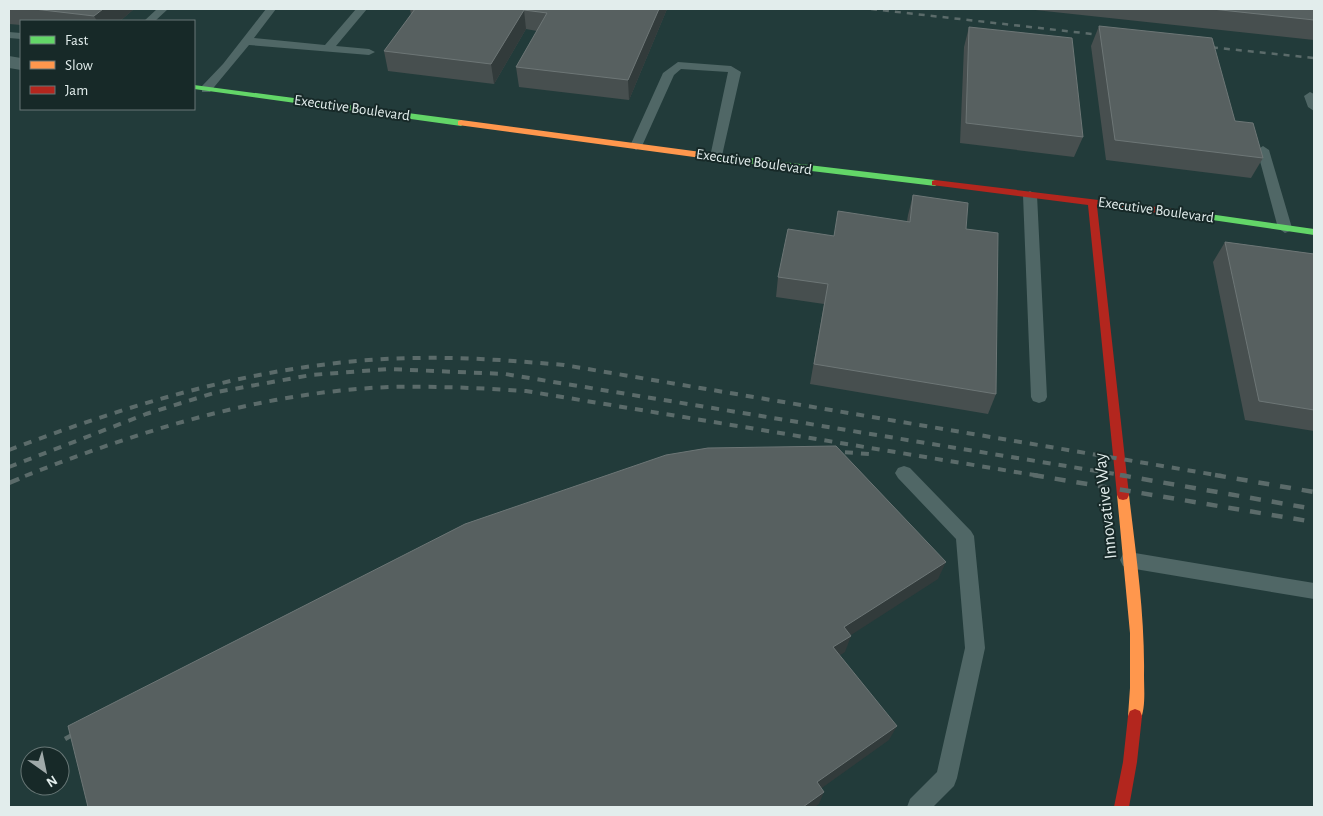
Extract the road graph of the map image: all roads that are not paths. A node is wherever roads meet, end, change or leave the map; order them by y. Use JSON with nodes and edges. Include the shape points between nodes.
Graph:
{"nodes":[{"id":1,"x":162,"y":9,"type":"edge"},
{"id":2,"x":271,"y":9,"type":"edge"},
{"id":3,"x":362,"y":9,"type":"edge"},
{"id":4,"x":150,"y":20,"type":"edge"},
{"id":5,"x":246,"y":41,"type":"junction"},
{"id":6,"x":328,"y":48,"type":"junction"},
{"id":7,"x":369,"y":52,"type":"dead end"},
{"id":8,"x":195,"y":87,"type":"edge"},
{"id":9,"x":206,"y":88,"type":"junction"},
{"id":10,"x":636,"y":146,"type":"junction"},
{"id":11,"x":1263,"y":150,"type":"edge"},
{"id":12,"x":716,"y":157,"type":"junction"},
{"id":13,"x":1030,"y":195,"type":"junction"},
{"id":14,"x":1092,"y":202,"type":"junction"},
{"id":15,"x":1285,"y":228,"type":"junction"},
{"id":16,"x":1314,"y":232,"type":"edge"},
{"id":17,"x":1038,"y":397,"type":"dead end"},
{"id":18,"x":904,"y":474,"type":"dead end"},
{"id":19,"x":1129,"y":560,"type":"junction"},
{"id":20,"x":1314,"y":591,"type":"edge"},
{"id":21,"x":918,"y":807,"type":"edge"},
{"id":22,"x":1121,"y":807,"type":"edge"}],
"edges":[{"from":1,"to":4,"type":"lane"},
{"from":2,"to":5,"type":"lane"},
{"from":3,"to":6,"type":"lane"},
{"from":5,"to":6,"type":"lane"},
{"from":5,"to":9,"type":"lane"},
{"from":6,"to":7,"type":"lane"},
{"from":8,"to":9,"type":"street","name":"Executive Boulevard"},
{"from":9,"to":10,"type":"street","name":"Executive Boulevard"},
{"from":10,"to":12,"type":"street","name":"Executive Boulevard"},
{"from":10,"to":12,"type":"lane","via":[[666,78],[678,65],[731,69],[735,72]]},
{"from":11,"to":15,"type":"lane"},
{"from":12,"to":13,"type":"street","name":"Executive Boulevard"},
{"from":13,"to":14,"type":"street","name":"Executive Boulevard"},
{"from":13,"to":17,"type":"lane"},
{"from":14,"to":15,"type":"street","name":"Executive Boulevard"},
{"from":14,"to":19,"type":"street","name":"Innovative Way"},
{"from":15,"to":16,"type":"street","name":"Executive Boulevard"},
{"from":18,"to":21,"type":"lane","via":[[965,536],[975,648],[946,778]]},
{"from":19,"to":20,"type":"lane"},
{"from":19,"to":22,"type":"street","name":"Innovative Way","via":[[1139,677],[1130,762]]}]}
